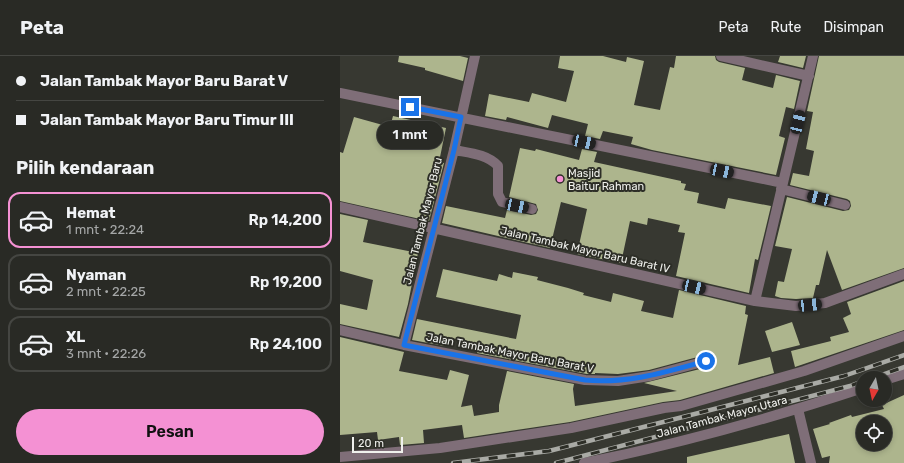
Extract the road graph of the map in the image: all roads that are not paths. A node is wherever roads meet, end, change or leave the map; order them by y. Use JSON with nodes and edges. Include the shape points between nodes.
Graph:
{"nodes":[{"id":1,"x":475,"y":56,"type":"edge"},
{"id":2,"x":721,"y":56,"type":"edge"},
{"id":3,"x":813,"y":56,"type":"edge"},
{"id":4,"x":809,"y":76,"type":"junction"},
{"id":5,"x":340,"y":93,"type":"edge"},
{"id":6,"x":461,"y":117,"type":"junction"},
{"id":7,"x":454,"y":150,"type":"junction"},
{"id":8,"x":782,"y":186,"type":"junction"},
{"id":9,"x":845,"y":205,"type":"dead end"},
{"id":10,"x":340,"y":206,"type":"edge"},
{"id":11,"x":532,"y":209,"type":"dead end"},
{"id":12,"x":434,"y":227,"type":"junction"},
{"id":13,"x":904,"y":274,"type":"edge"},
{"id":14,"x":755,"y":301,"type":"junction"},
{"id":15,"x":340,"y":330,"type":"edge"},
{"id":16,"x":904,"y":336,"type":"edge"},
{"id":17,"x":404,"y":345,"type":"junction"},
{"id":18,"x":706,"y":361,"type":"dead end"},
{"id":19,"x":904,"y":374,"type":"edge"},
{"id":20,"x":892,"y":378,"type":"edge"},
{"id":21,"x":856,"y":390,"type":"edge"},
{"id":22,"x":798,"y":409,"type":"junction"},
{"id":23,"x":340,"y":457,"type":"edge"},
{"id":24,"x":584,"y":463,"type":"edge"},
{"id":25,"x":811,"y":463,"type":"edge"}],
"edges":[{"from":1,"to":6,"type":"street","name":"Jalan Tambak Mayor Baru"},
{"from":2,"to":4,"type":"street"},
{"from":3,"to":4,"type":"street"},
{"from":4,"to":8,"type":"street"},
{"from":5,"to":6,"type":"street"},
{"from":6,"to":7,"type":"street","name":"Jalan Tambak Mayor Baru"},
{"from":6,"to":8,"type":"street"},
{"from":7,"to":11,"type":"street","via":[[493,161],[498,166],[498,194],[502,202]]},
{"from":7,"to":12,"type":"street","name":"Jalan Tambak Mayor Baru"},
{"from":8,"to":9,"type":"street"},
{"from":8,"to":14,"type":"street"},
{"from":10,"to":12,"type":"street","name":"Jalan Tambak Mayor Baru Barat IV"},
{"from":12,"to":14,"type":"street","name":"Jalan Tambak Mayor Baru Barat IV"},
{"from":12,"to":17,"type":"street","name":"Jalan Tambak Mayor Baru"},
{"from":13,"to":14,"type":"street","name":"Jalan Tambak Mayor Baru Barat IV","via":[[825,303],[796,306]]},
{"from":15,"to":17,"type":"street","name":"Jalan Tambak Mayor Baru Barat V"},
{"from":16,"to":23,"type":"street","via":[[804,371],[681,406],[571,428],[440,448]]},
{"from":17,"to":18,"type":"street","name":"Jalan Tambak Mayor Baru Barat V","via":[[604,382],[650,376]]},
{"from":19,"to":20,"type":"street"},
{"from":21,"to":22,"type":"street","name":"Jalan Tambak Mayor Utara"},
{"from":22,"to":24,"type":"street","name":"Jalan Tambak Mayor Utara","via":[[689,440]]},
{"from":22,"to":25,"type":"street"}]}
